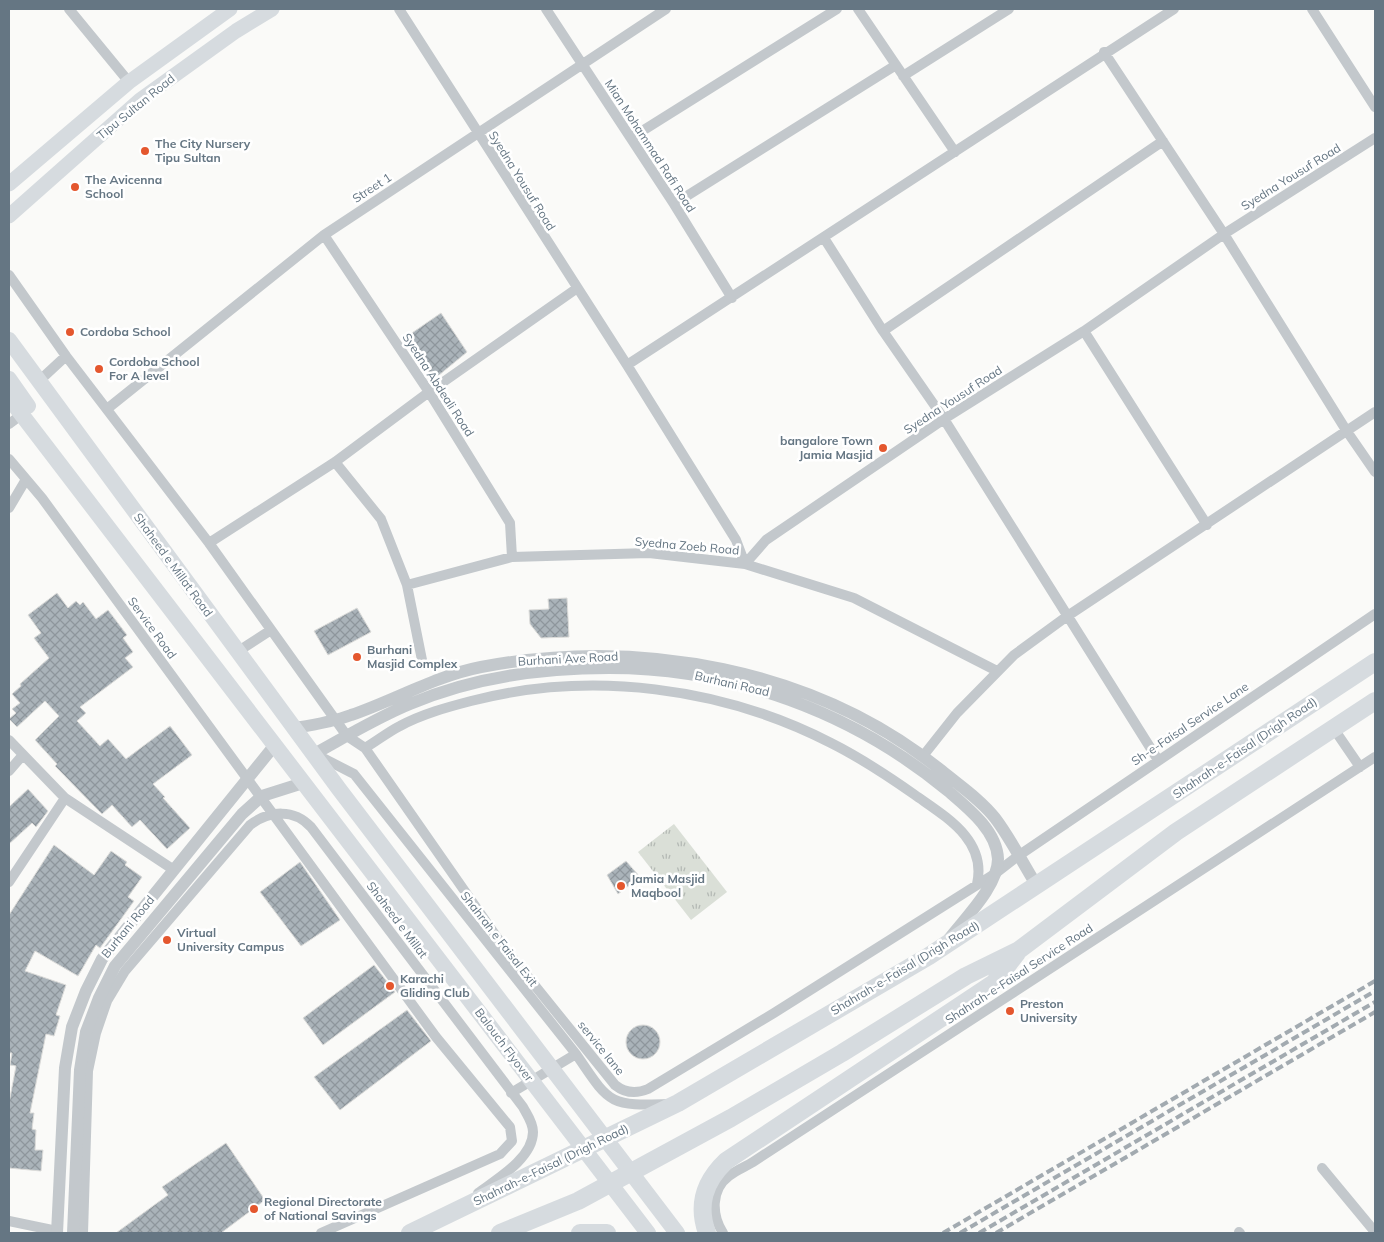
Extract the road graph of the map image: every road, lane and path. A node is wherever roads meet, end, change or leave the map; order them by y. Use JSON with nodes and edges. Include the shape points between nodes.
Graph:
{"nodes":[{"id":1,"x":69,"y":9,"type":"edge"},
{"id":2,"x":230,"y":9,"type":"edge"},
{"id":3,"x":272,"y":9,"type":"edge"},
{"id":4,"x":399,"y":9,"type":"edge"},
{"id":5,"x":546,"y":9,"type":"edge"},
{"id":6,"x":666,"y":9,"type":"edge"},
{"id":7,"x":837,"y":9,"type":"edge"},
{"id":8,"x":858,"y":9,"type":"edge"},
{"id":9,"x":1009,"y":9,"type":"edge"},
{"id":10,"x":1174,"y":9,"type":"edge"},
{"id":11,"x":1312,"y":9,"type":"edge"},
{"id":12,"x":1104,"y":52,"type":"junction"},
{"id":13,"x":580,"y":64,"type":"junction"},
{"id":14,"x":896,"y":65,"type":"junction"},
{"id":15,"x":903,"y":76,"type":"junction"},
{"id":16,"x":129,"y":82,"type":"junction"},
{"id":17,"x":1375,"y":106,"type":"edge"},
{"id":18,"x":477,"y":133,"type":"junction"},
{"id":19,"x":631,"y":138,"type":"junction"},
{"id":20,"x":1375,"y":138,"type":"edge"},
{"id":21,"x":1162,"y":141,"type":"junction"},
{"id":22,"x":955,"y":152,"type":"junction"},
{"id":23,"x":9,"y":184,"type":"edge"},
{"id":24,"x":674,"y":204,"type":"junction"},
{"id":25,"x":9,"y":216,"type":"edge"},
{"id":26,"x":1224,"y":234,"type":"junction"},
{"id":27,"x":324,"y":235,"type":"junction"},
{"id":28,"x":824,"y":238,"type":"junction"},
{"id":29,"x":9,"y":275,"type":"edge"},
{"id":30,"x":576,"y":289,"type":"junction"},
{"id":31,"x":732,"y":298,"type":"junction"},
{"id":32,"x":883,"y":331,"type":"junction"},
{"id":33,"x":1084,"y":331,"type":"junction"},
{"id":34,"x":9,"y":340,"type":"edge"},
{"id":35,"x":9,"y":353,"type":"edge"},
{"id":36,"x":66,"y":356,"type":"junction"},
{"id":37,"x":627,"y":365,"type":"junction"},
{"id":38,"x":9,"y":379,"type":"edge"},
{"id":39,"x":39,"y":381,"type":"junction"},
{"id":40,"x":429,"y":392,"type":"junction"},
{"id":41,"x":9,"y":398,"type":"edge"},
{"id":42,"x":107,"y":409,"type":"junction"},
{"id":43,"x":1375,"y":412,"type":"edge"},
{"id":44,"x":944,"y":419,"type":"junction"},
{"id":45,"x":15,"y":420,"type":"edge"},
{"id":46,"x":1346,"y":430,"type":"junction"},
{"id":47,"x":9,"y":459,"type":"edge"},
{"id":48,"x":334,"y":462,"type":"junction"},
{"id":49,"x":1375,"y":472,"type":"edge"},
{"id":50,"x":91,"y":480,"type":"junction"},
{"id":51,"x":25,"y":481,"type":"junction"},
{"id":52,"x":9,"y":508,"type":"edge"},
{"id":53,"x":1207,"y":525,"type":"junction"},
{"id":54,"x":210,"y":543,"type":"junction"},
{"id":55,"x":512,"y":557,"type":"junction"},
{"id":56,"x":745,"y":564,"type":"junction"},
{"id":57,"x":407,"y":585,"type":"junction"},
{"id":58,"x":1375,"y":614,"type":"edge"},
{"id":59,"x":1066,"y":617,"type":"junction"},
{"id":60,"x":271,"y":630,"type":"junction"},
{"id":61,"x":240,"y":656,"type":"junction"},
{"id":62,"x":1375,"y":662,"type":"edge"},
{"id":63,"x":423,"y":665,"type":"dead end"},
{"id":64,"x":215,"y":670,"type":"junction"},
{"id":65,"x":997,"y":671,"type":"junction"},
{"id":66,"x":1375,"y":701,"type":"edge"},
{"id":67,"x":337,"y":720,"type":"junction"},
{"id":68,"x":294,"y":728,"type":"junction"},
{"id":69,"x":1334,"y":729,"type":"junction"},
{"id":70,"x":347,"y":736,"type":"junction"},
{"id":71,"x":9,"y":740,"type":"edge"},
{"id":72,"x":274,"y":746,"type":"junction"},
{"id":73,"x":365,"y":748,"type":"junction"},
{"id":74,"x":314,"y":754,"type":"junction"},
{"id":75,"x":22,"y":756,"type":"junction"},
{"id":76,"x":923,"y":756,"type":"junction"},
{"id":77,"x":1375,"y":757,"type":"edge"},
{"id":78,"x":1158,"y":760,"type":"junction"},
{"id":79,"x":1360,"y":767,"type":"junction"},
{"id":80,"x":9,"y":771,"type":"edge"},
{"id":81,"x":247,"y":780,"type":"junction"},
{"id":82,"x":302,"y":783,"type":"junction"},
{"id":83,"x":339,"y":789,"type":"joint"},
{"id":84,"x":262,"y":796,"type":"junction"},
{"id":85,"x":65,"y":798,"type":"junction"},
{"id":86,"x":274,"y":813,"type":"junction"},
{"id":87,"x":1018,"y":856,"type":"junction"},
{"id":88,"x":174,"y":870,"type":"junction"},
{"id":89,"x":996,"y":874,"type":"junction"},
{"id":90,"x":9,"y":882,"type":"edge"},
{"id":91,"x":977,"y":884,"type":"junction"},
{"id":92,"x":1037,"y":886,"type":"junction"},
{"id":93,"x":942,"y":947,"type":"junction"},
{"id":94,"x":1019,"y":950,"type":"junction"},
{"id":95,"x":576,"y":1054,"type":"junction"},
{"id":96,"x":511,"y":1093,"type":"junction"},
{"id":97,"x":678,"y":1103,"type":"junction"},
{"id":98,"x":1322,"y":1168,"type":"dead end"},
{"id":99,"x":441,"y":1220,"type":"junction"},
{"id":100,"x":9,"y":1221,"type":"edge"},
{"id":101,"x":57,"y":1232,"type":"edge"},
{"id":102,"x":1375,"y":1232,"type":"edge"},
{"id":103,"x":72,"y":1233,"type":"edge"},
{"id":104,"x":83,"y":1233,"type":"edge"},
{"id":105,"x":321,"y":1233,"type":"edge"},
{"id":106,"x":410,"y":1233,"type":"edge"},
{"id":107,"x":500,"y":1233,"type":"edge"},
{"id":108,"x":580,"y":1233,"type":"edge"},
{"id":109,"x":607,"y":1233,"type":"edge"},
{"id":110,"x":648,"y":1233,"type":"edge"},
{"id":111,"x":677,"y":1233,"type":"edge"},
{"id":112,"x":706,"y":1233,"type":"edge"},
{"id":113,"x":723,"y":1233,"type":"edge"}],
"edges":[{"from":1,"to":16,"type":"street"},
{"from":2,"to":16,"type":"main road","name":"Tipu Sultan Road"},
{"from":3,"to":25,"type":"main road","name":"Tipu Sultan Road","via":[[140,100]]},
{"from":4,"to":18,"type":"street","name":"Syedna Yousuf Road"},
{"from":5,"to":13,"type":"street","name":"Mian Mohammad Rafi Road"},
{"from":6,"to":13,"type":"street","name":"Street 1"},
{"from":7,"to":19,"type":"street"},
{"from":8,"to":14,"type":"street"},
{"from":9,"to":15,"type":"street"},
{"from":10,"to":12,"type":"street"},
{"from":11,"to":17,"type":"street"},
{"from":12,"to":21,"type":"street"},
{"from":12,"to":22,"type":"street"},
{"from":13,"to":18,"type":"street","name":"Street 1"},
{"from":13,"to":19,"type":"street","name":"Mian Mohammad Rafi Road"},
{"from":14,"to":15,"type":"street"},
{"from":14,"to":24,"type":"street"},
{"from":15,"to":22,"type":"street"},
{"from":16,"to":23,"type":"main road","name":"Tipu Sultan Road"},
{"from":18,"to":27,"type":"street","name":"Street 1"},
{"from":18,"to":30,"type":"street","name":"Syedna Yousuf Road"},
{"from":19,"to":24,"type":"street","name":"Mian Mohammad Rafi Road"},
{"from":20,"to":26,"type":"street","name":"Syedna Yousuf Road"},
{"from":21,"to":26,"type":"street"},
{"from":21,"to":32,"type":"street"},
{"from":22,"to":28,"type":"street"},
{"from":24,"to":31,"type":"street","name":"Mian Mohammad Rafi Road"},
{"from":26,"to":33,"type":"street","name":"Syedna Yousuf Road"},
{"from":26,"to":46,"type":"street"},
{"from":27,"to":40,"type":"street","name":"Syedna Abdeali Road"},
{"from":27,"to":42,"type":"street","name":"Street 1"},
{"from":28,"to":31,"type":"street"},
{"from":28,"to":32,"type":"street"},
{"from":29,"to":36,"type":"street","name":"service lane"},
{"from":30,"to":37,"type":"street","name":"Syedna Yousuf Road"},
{"from":30,"to":40,"type":"street"},
{"from":31,"to":37,"type":"street"},
{"from":32,"to":44,"type":"street"},
{"from":33,"to":44,"type":"street","name":"Syedna Yousuf Road"},
{"from":33,"to":53,"type":"street"},
{"from":34,"to":39,"type":"main road","name":"Shaheed e Millat Road"},
{"from":35,"to":50,"type":"main road"},
{"from":36,"to":39,"type":"street"},
{"from":36,"to":42,"type":"street","name":"service lane"},
{"from":37,"to":56,"type":"street","name":"Syedna Yousuf Road","via":[[736,540]]},
{"from":38,"to":50,"type":"main road"},
{"from":39,"to":61,"type":"main road","name":"Shaheed e Millat Road"},
{"from":40,"to":48,"type":"street"},
{"from":40,"to":55,"type":"street","name":"Syedna Abdeali Road","via":[[510,523]]},
{"from":41,"to":45,"type":"main road"},
{"from":42,"to":54,"type":"street","name":"service lane"},
{"from":43,"to":46,"type":"street"},
{"from":44,"to":56,"type":"street","name":"Syedna Yousuf Road","via":[[766,540]]},
{"from":44,"to":59,"type":"street"},
{"from":45,"to":64,"type":"main road"},
{"from":46,"to":49,"type":"street"},
{"from":46,"to":53,"type":"street"},
{"from":47,"to":51,"type":"street","name":"Service Road"},
{"from":48,"to":54,"type":"street"},
{"from":48,"to":57,"type":"street","via":[[381,519]]},
{"from":50,"to":61,"type":"main road","via":[[226,650]]},
{"from":50,"to":64,"type":"main road","via":[[212,656]]},
{"from":51,"to":52,"type":"street"},
{"from":51,"to":81,"type":"street","name":"Service Road","via":[[42,498]]},
{"from":53,"to":59,"type":"street"},
{"from":54,"to":60,"type":"street","name":"service lane"},
{"from":55,"to":56,"type":"street","name":"Syedna Zoeb Road","via":[[649,553]]},
{"from":55,"to":57,"type":"street","name":"Syedna Zoeb Road"},
{"from":56,"to":65,"type":"street","name":"Syedna Zoeb Road","via":[[854,598]]},
{"from":57,"to":63,"type":"street"},
{"from":58,"to":78,"type":"street","name":"Sh-e-Faisal Service Lane"},
{"from":59,"to":65,"type":"street"},
{"from":59,"to":78,"type":"street"},
{"from":60,"to":61,"type":"street"},
{"from":60,"to":67,"type":"street","name":"service lane"},
{"from":61,"to":68,"type":"main road","name":"Shaheed e Millat Road"},
{"from":62,"to":92,"type":"highway","name":"Shahrah-e-Faisal (Drigh Road)"},
{"from":64,"to":72,"type":"main road"},
{"from":65,"to":76,"type":"street","via":[[957,713]]},
{"from":66,"to":69,"type":"highway"},
{"from":67,"to":68,"type":"street","name":"Burhani Ave Road"},
{"from":67,"to":70,"type":"street","name":"service lane"},
{"from":67,"to":76,"type":"street","name":"Burhani Ave Road","via":[[428,682],[478,667],[565,657],[652,658],[722,669],[791,688],[849,712]]},
{"from":68,"to":74,"type":"main road","name":"Shaheed e Millat Road"},
{"from":69,"to":79,"type":"street"},
{"from":69,"to":94,"type":"highway","via":[[1176,832]]},
{"from":70,"to":73,"type":"street","name":"service lane"},
{"from":70,"to":74,"type":"street","name":"Burhani Road"},
{"from":70,"to":89,"type":"street","name":"Burhani Road","via":[[426,697],[515,676],[608,668],[658,670],[720,680],[788,698],[841,721],[919,767],[984,826],[997,853]]},
{"from":71,"to":75,"type":"street"},
{"from":72,"to":81,"type":"street","name":"Burhani Road"},
{"from":72,"to":82,"type":"main road","name":"Balouch Flyover"},
{"from":73,"to":91,"type":"street","via":[[425,715],[516,691],[607,686],[650,688],[717,700],[773,718],[830,743],[922,800],[973,845],[979,863]]},
{"from":73,"to":91,"type":"street","name":"service lane","via":[[503,946],[615,1085],[626,1092],[648,1089]]},
{"from":74,"to":83,"type":"main road","name":"Shaheed e Millat Road"},
{"from":74,"to":95,"type":"street","name":"Shahrah e Faisal Exit","via":[[354,774]]},
{"from":75,"to":80,"type":"street"},
{"from":75,"to":85,"type":"street"},
{"from":76,"to":87,"type":"street","via":[[994,817]]},
{"from":77,"to":79,"type":"street","name":"Shahrah-e-Faisal Service Road"},
{"from":78,"to":87,"type":"street","name":"Sh-e-Faisal Service Lane"},
{"from":79,"to":113,"type":"street","name":"Shahrah-e-Faisal Service Road","via":[[728,1176],[718,1192],[714,1207],[714,1216]]},
{"from":81,"to":84,"type":"street","name":"Service Road"},
{"from":81,"to":88,"type":"street","name":"Burhani Road"},
{"from":82,"to":84,"type":"street","name":"Burhani Road"},
{"from":82,"to":110,"type":"main road","name":"Balouch Flyover"},
{"from":83,"to":111,"type":"main road","name":"Balouch Flyover"},
{"from":84,"to":86,"type":"street","name":"Service Road"},
{"from":84,"to":103,"type":"street","name":"Burhani Road","via":[[242,814],[115,966],[99,998],[86,1032],[80,1070]]},
{"from":85,"to":88,"type":"street"},
{"from":85,"to":90,"type":"street"},
{"from":86,"to":96,"type":"street","name":"Shaheed e Millat","via":[[298,816],[311,827]]},
{"from":86,"to":104,"type":"street","via":[[250,825],[124,971],[107,1001],[88,1071]]},
{"from":86,"to":105,"type":"street","via":[[436,1037],[510,1127],[512,1134],[510,1146],[500,1154]]},
{"from":87,"to":89,"type":"street","name":"Sh-e-Faisal Service Lane"},
{"from":87,"to":92,"type":"street"},
{"from":88,"to":101,"type":"street","name":"Burhani Road","via":[[102,959],[72,1027],[65,1068]]},
{"from":89,"to":91,"type":"street","name":"service lane"},
{"from":89,"to":93,"type":"street"},
{"from":92,"to":93,"type":"highway","name":"Shahrah-e-Faisal (Drigh Road)"},
{"from":93,"to":97,"type":"highway","name":"Shahrah-e-Faisal (Drigh Road)"},
{"from":94,"to":107,"type":"highway","via":[[966,976],[731,1118],[578,1201]]},
{"from":94,"to":112,"type":"highway","via":[[994,983],[716,1170],[703,1197]]},
{"from":95,"to":96,"type":"street"},
{"from":95,"to":97,"type":"street","name":"Shahrah e Faisal Exit","via":[[604,1094],[616,1102],[632,1105]]},
{"from":96,"to":99,"type":"street","name":"Shaheed e Millat","via":[[532,1122],[530,1146],[524,1156],[498,1178]]},
{"from":97,"to":99,"type":"highway","name":"Shahrah-e-Faisal (Drigh Road)"},
{"from":98,"to":102,"type":"street"},
{"from":99,"to":106,"type":"highway","name":"Shahrah-e-Faisal (Drigh Road)"},
{"from":100,"to":101,"type":"street"},
{"from":108,"to":109,"type":"highway"}]}
